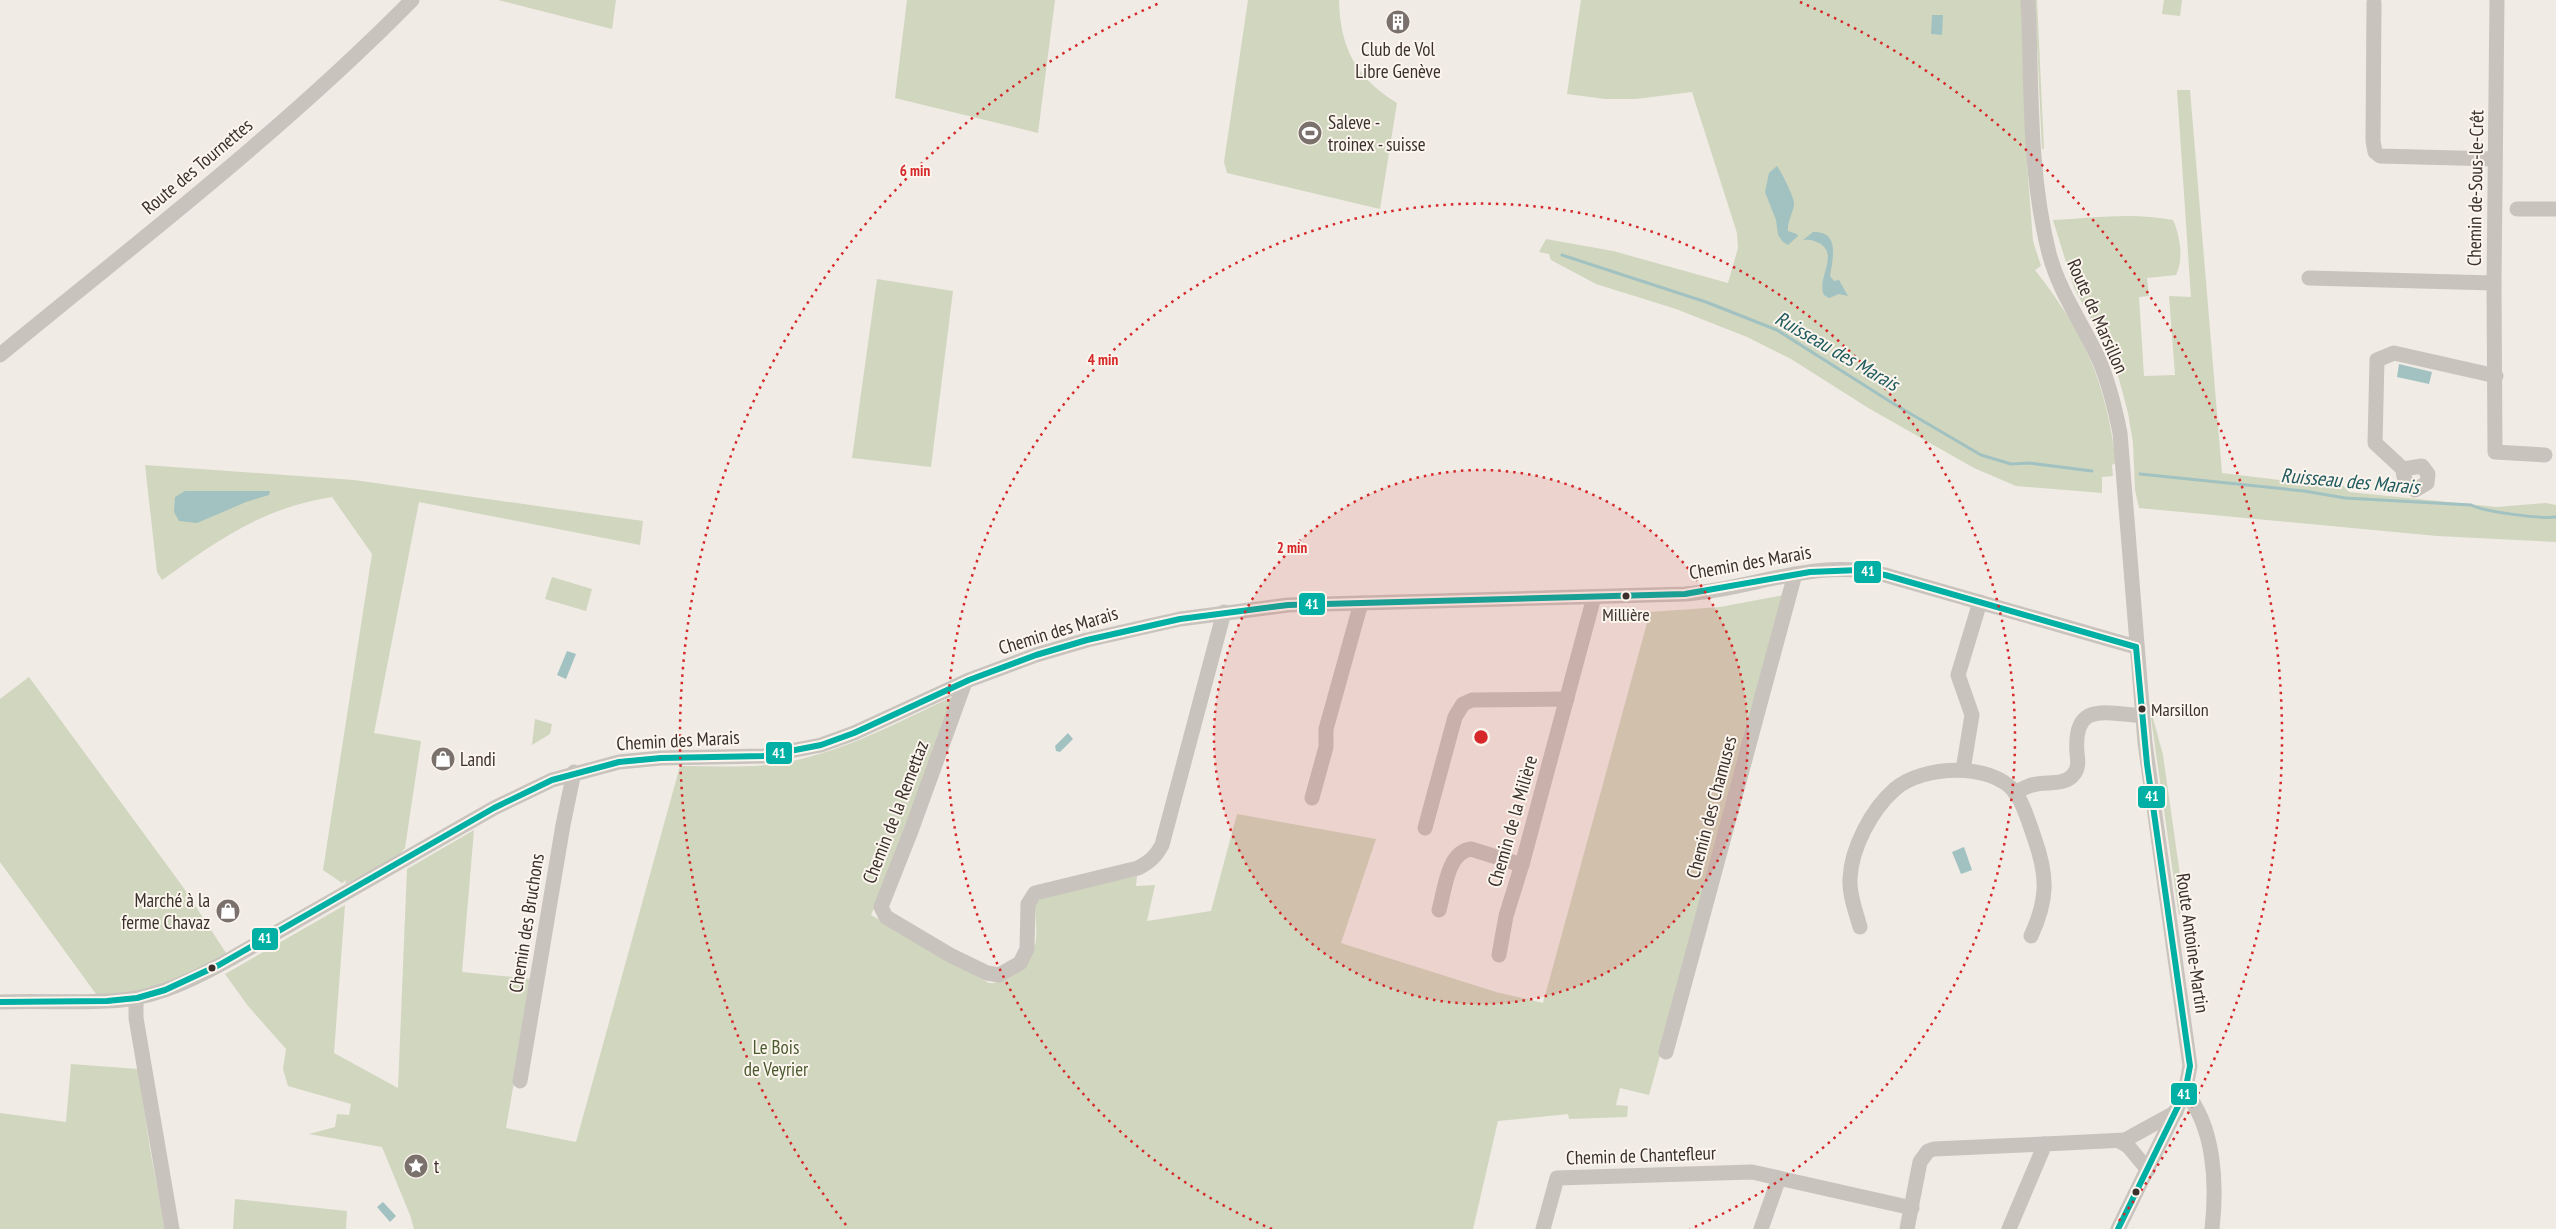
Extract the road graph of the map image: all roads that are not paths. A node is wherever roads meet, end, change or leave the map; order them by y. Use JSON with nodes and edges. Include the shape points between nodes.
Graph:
{"nodes":[{"id":1,"x":412,"y":0,"type":"edge"},
{"id":2,"x":2028,"y":0,"type":"edge"},
{"id":3,"x":2497,"y":0,"type":"edge"},
{"id":4,"x":2374,"y":3,"type":"dead end"},
{"id":5,"x":2495,"y":159,"type":"junction"},
{"id":6,"x":2556,"y":209,"type":"edge"},
{"id":7,"x":2517,"y":210,"type":"dead end"},
{"id":8,"x":2309,"y":278,"type":"dead end"},
{"id":9,"x":2494,"y":283,"type":"junction"},
{"id":10,"x":0,"y":355,"type":"edge"},
{"id":11,"x":2496,"y":376,"type":"junction"},
{"id":12,"x":2545,"y":455,"type":"dead end"},
{"id":13,"x":2404,"y":469,"type":"dead end"},
{"id":14,"x":1795,"y":574,"type":"junction"},
{"id":15,"x":1594,"y":597,"type":"junction"},
{"id":16,"x":1980,"y":602,"type":"junction"},
{"id":17,"x":1361,"y":603,"type":"junction"},
{"id":18,"x":1224,"y":612,"type":"junction"},
{"id":19,"x":2136,"y":647,"type":"junction"},
{"id":20,"x":966,"y":682,"type":"junction"},
{"id":21,"x":1567,"y":699,"type":"junction"},
{"id":22,"x":2143,"y":716,"type":"junction"},
{"id":23,"x":1963,"y":770,"type":"junction"},
{"id":24,"x":574,"y":772,"type":"junction"},
{"id":25,"x":2015,"y":793,"type":"junction"},
{"id":26,"x":1312,"y":798,"type":"dead end"},
{"id":27,"x":1425,"y":828,"type":"dead end"},
{"id":28,"x":1522,"y":865,"type":"junction"},
{"id":29,"x":1439,"y":910,"type":"dead end"},
{"id":30,"x":1860,"y":927,"type":"dead end"},
{"id":31,"x":2031,"y":936,"type":"dead end"},
{"id":32,"x":1500,"y":954,"type":"dead end"},
{"id":33,"x":136,"y":998,"type":"junction"},
{"id":34,"x":0,"y":1002,"type":"edge"},
{"id":35,"x":1666,"y":1052,"type":"dead end"},
{"id":36,"x":520,"y":1080,"type":"dead end"},
{"id":37,"x":2185,"y":1092,"type":"junction"},
{"id":38,"x":2176,"y":1112,"type":"junction"},
{"id":39,"x":2119,"y":1141,"type":"junction"},
{"id":40,"x":2045,"y":1144,"type":"junction"},
{"id":41,"x":2148,"y":1170,"type":"junction"},
{"id":42,"x":1779,"y":1178,"type":"junction"},
{"id":43,"x":1912,"y":1208,"type":"junction"},
{"id":44,"x":172,"y":1229,"type":"edge"},
{"id":45,"x":1543,"y":1229,"type":"edge"},
{"id":46,"x":1761,"y":1229,"type":"edge"},
{"id":47,"x":1908,"y":1229,"type":"edge"},
{"id":48,"x":2009,"y":1229,"type":"edge"},
{"id":49,"x":2118,"y":1229,"type":"edge"},
{"id":50,"x":2212,"y":1229,"type":"edge"}],
"edges":[{"from":1,"to":10,"type":"street","name":"Route des Tournettes","via":[[284,120]]},
{"from":2,"to":19,"type":"street","name":"Route de Marsillon","via":[[2034,158],[2044,232],[2055,273],[2099,360],[2115,408],[2120,433]]},
{"from":3,"to":5,"type":"street","name":"Chemin de-Sous-le-Crêt"},
{"from":4,"to":5,"type":"street","via":[[2375,152],[2380,156]]},
{"from":5,"to":9,"type":"street","name":"Chemin de-Sous-le-Crêt"},
{"from":6,"to":7,"type":"street"},
{"from":8,"to":9,"type":"street"},
{"from":9,"to":11,"type":"street","name":"Chemin de-Sous-le-Crêt"},
{"from":11,"to":12,"type":"street","name":"Chemin de-Sous-le-Crêt","via":[[2494,452]]},
{"from":11,"to":13,"type":"street","via":[[2394,352],[2377,360],[2375,443]]},
{"from":14,"to":15,"type":"street","name":"Chemin des Marais","via":[[1700,593]]},
{"from":14,"to":16,"type":"street","name":"Chemin des Marais","via":[[1823,569],[1859,569]]},
{"from":14,"to":35,"type":"street","name":"Chemin des Chamuses"},
{"from":15,"to":17,"type":"street","name":"Chemin des Marais"},
{"from":15,"to":21,"type":"street","name":"Chemin de la Milière"},
{"from":16,"to":19,"type":"street","name":"Chemin des Marais"},
{"from":16,"to":23,"type":"street","via":[[1958,675],[1972,715]]},
{"from":17,"to":18,"type":"street","name":"Chemin des Marais","via":[[1288,605]]},
{"from":17,"to":26,"type":"street","via":[[1326,729],[1326,747]]},
{"from":18,"to":20,"type":"street","name":"Chemin des Marais","via":[[1172,620],[1087,640],[1036,655]]},
{"from":18,"to":20,"type":"street","name":"Chemin de la Remettaz","via":[[1162,845],[1146,870],[1035,893],[1028,904],[1027,949],[1020,963],[999,975],[987,973],[950,955],[886,917],[881,907]]},
{"from":19,"to":22,"type":"street","name":"Route Antoine-Martin"},
{"from":20,"to":24,"type":"street","name":"Chemin des Marais","via":[[854,733],[800,750],[745,757],[639,759]]},
{"from":21,"to":27,"type":"street","via":[[1472,700],[1463,704],[1455,717]]},
{"from":21,"to":28,"type":"street","name":"Chemin de la Milière"},
{"from":22,"to":25,"type":"street","via":[[2100,713],[2087,716],[2076,731],[2078,763],[2075,774],[2067,780],[2031,785]]},
{"from":22,"to":37,"type":"street","name":"Route Antoine-Martin","via":[[2189,1057],[2190,1072]]},
{"from":23,"to":25,"type":"street","via":[[1999,779]]},
{"from":23,"to":30,"type":"street","via":[[1930,774],[1903,784],[1888,797],[1873,818],[1860,841],[1851,873],[1851,889]]},
{"from":24,"to":33,"type":"street","name":"Chemin des Marais","via":[[534,787],[494,808],[212,969],[172,987]]},
{"from":24,"to":36,"type":"street","name":"Chemin des Bruchons"},
{"from":25,"to":31,"type":"street","via":[[2041,856],[2044,878],[2044,902]]},
{"from":28,"to":29,"type":"street","via":[[1471,849],[1464,850],[1453,862]]},
{"from":28,"to":32,"type":"street","name":"Chemin de la Milière","via":[[1506,916]]},
{"from":33,"to":34,"type":"street","name":"Chemin des Marais"},
{"from":33,"to":44,"type":"street","via":[[136,1018]]},
{"from":37,"to":38,"type":"street","name":"Route Antoine-Martin"},
{"from":37,"to":50,"type":"street","via":[[2199,1114],[2208,1140],[2214,1192]]},
{"from":38,"to":39,"type":"street"},
{"from":38,"to":41,"type":"street","name":"Route Antoine-Martin"},
{"from":39,"to":40,"type":"street"},
{"from":39,"to":41,"type":"street","via":[[2128,1146]]},
{"from":40,"to":43,"type":"street","via":[[1928,1151],[1920,1162]]},
{"from":40,"to":48,"type":"street"},
{"from":41,"to":49,"type":"street","name":"Route Antoine-Martin"},
{"from":42,"to":43,"type":"street","name":"Chemin de Chantefleur"},
{"from":42,"to":45,"type":"street","name":"Chemin de Chantefleur","via":[[1742,1171],[1557,1178]]},
{"from":42,"to":46,"type":"street"},
{"from":43,"to":47,"type":"street"}]}
